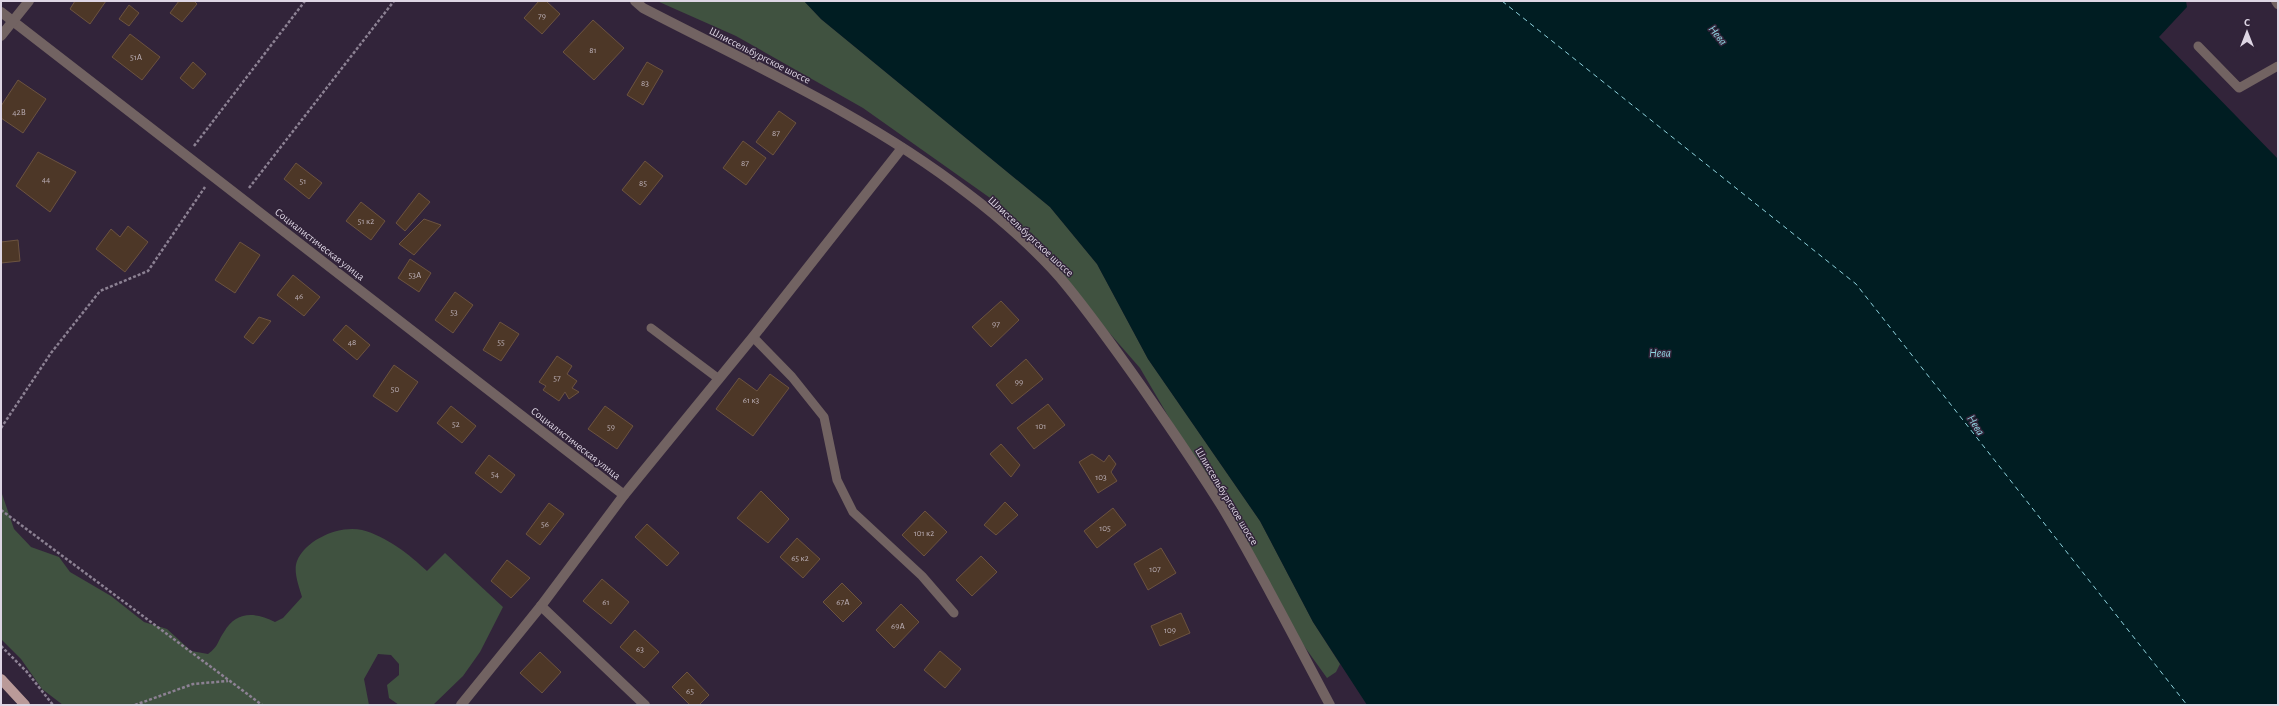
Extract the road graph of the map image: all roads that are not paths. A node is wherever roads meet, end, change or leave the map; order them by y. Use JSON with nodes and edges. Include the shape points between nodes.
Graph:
{"nodes":[{"id":1,"x":29,"y":1,"type":"edge"},
{"id":2,"x":635,"y":1,"type":"edge"},
{"id":3,"x":2276,"y":1,"type":"edge"},
{"id":4,"x":2278,"y":4,"type":"edge"},
{"id":5,"x":1,"y":12,"type":"edge"},
{"id":6,"x":12,"y":21,"type":"junction"},
{"id":7,"x":1,"y":36,"type":"edge"},
{"id":8,"x":2198,"y":46,"type":"dead end"},
{"id":9,"x":2278,"y":66,"type":"edge"},
{"id":10,"x":902,"y":148,"type":"junction"},
{"id":11,"x":651,"y":328,"type":"dead end"},
{"id":12,"x":753,"y":337,"type":"junction"},
{"id":13,"x":719,"y":379,"type":"junction"},
{"id":14,"x":624,"y":495,"type":"junction"},
{"id":15,"x":541,"y":606,"type":"junction"},
{"id":16,"x":954,"y":613,"type":"dead end"},
{"id":17,"x":1,"y":679,"type":"edge"},
{"id":18,"x":25,"y":705,"type":"edge"},
{"id":19,"x":461,"y":705,"type":"edge"},
{"id":20,"x":645,"y":705,"type":"edge"},
{"id":21,"x":1330,"y":705,"type":"edge"}],
"edges":[{"from":1,"to":6,"type":"street"},
{"from":2,"to":10,"type":"street","name":"Шлиссельбургское шоссе","via":[[656,15],[818,98]]},
{"from":3,"to":4,"type":"street"},
{"from":5,"to":6,"type":"street","name":"Социалистическая улица"},
{"from":6,"to":7,"type":"street"},
{"from":6,"to":14,"type":"street","name":"Социалистическая улица"},
{"from":8,"to":9,"type":"lane","via":[[2239,88]]},
{"from":10,"to":12,"type":"street"},
{"from":10,"to":21,"type":"street","name":"Шлиссельбургское шоссе","via":[[967,193],[1015,233],[1066,284],[1178,438],[1221,506]]},
{"from":11,"to":13,"type":"lane"},
{"from":12,"to":13,"type":"street"},
{"from":12,"to":16,"type":"lane","via":[[792,377],[824,417],[837,480],[853,512],[922,576]]},
{"from":13,"to":14,"type":"street"},
{"from":14,"to":15,"type":"street"},
{"from":15,"to":19,"type":"street"},
{"from":15,"to":20,"type":"street"},
{"from":17,"to":18,"type":"main road"}]}
